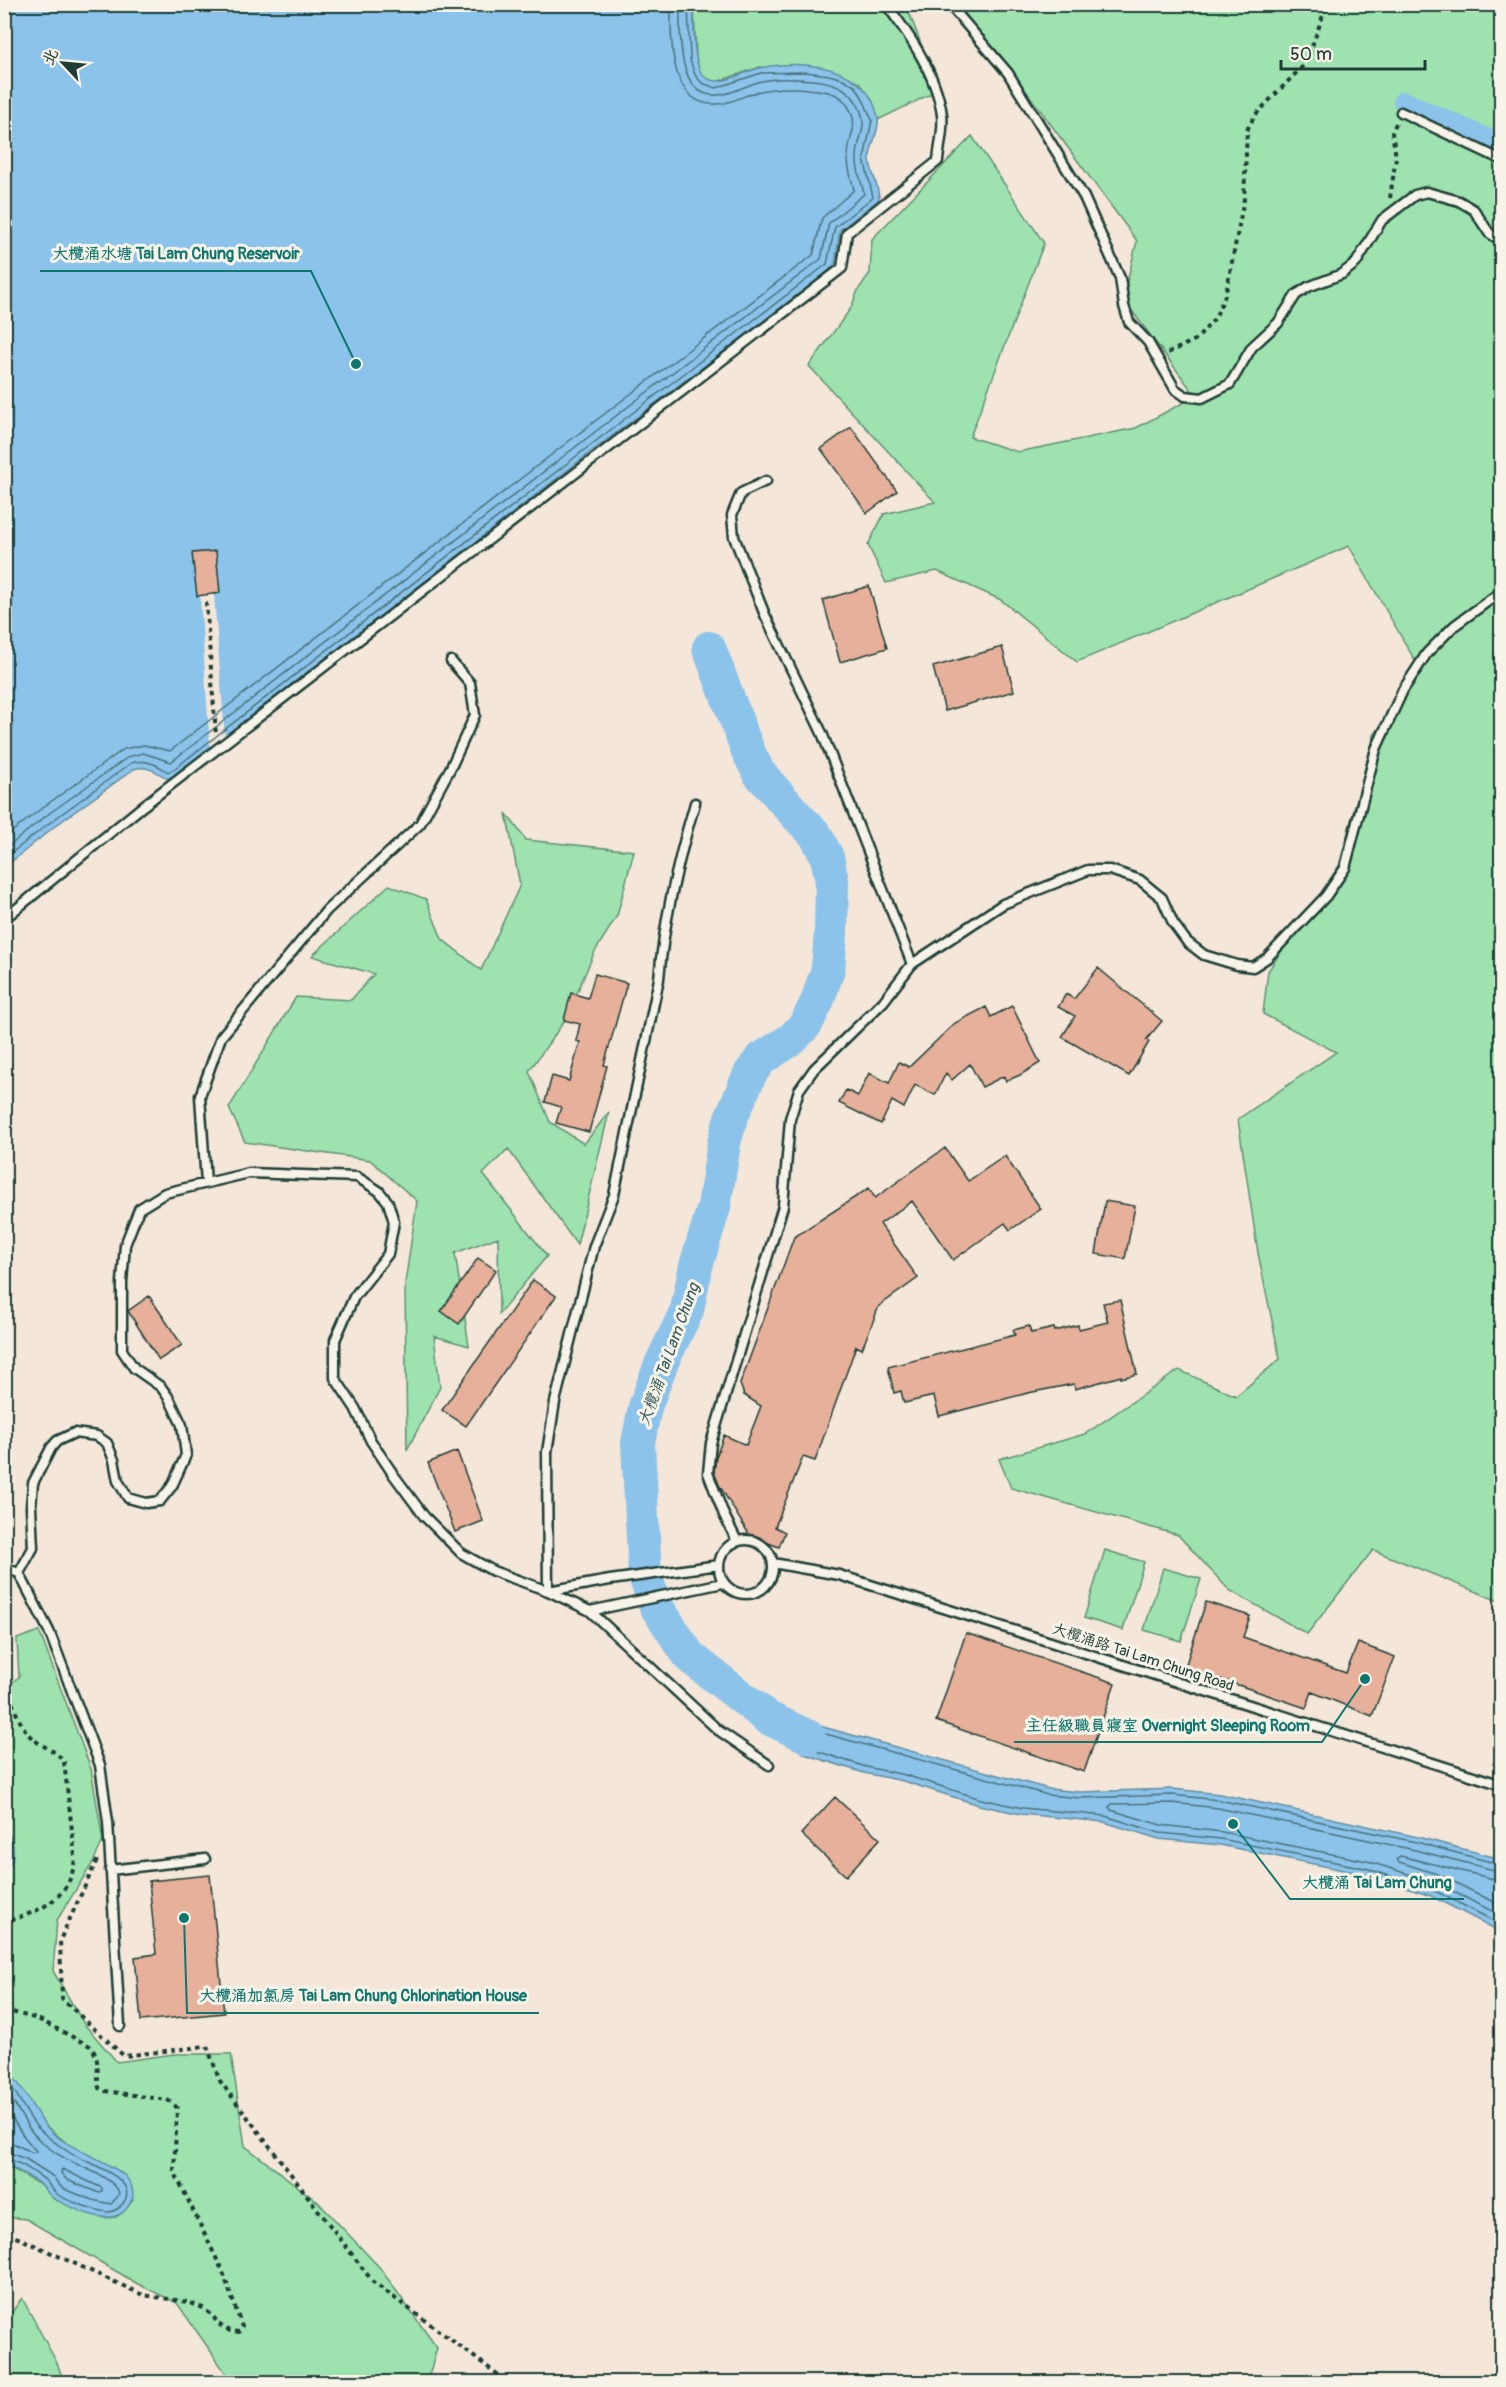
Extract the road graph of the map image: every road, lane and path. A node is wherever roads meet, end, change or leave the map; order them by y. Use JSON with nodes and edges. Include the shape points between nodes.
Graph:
{"nodes":[{"id":1,"x":886,"y":4,"type":"edge"},
{"id":2,"x":949,"y":4,"type":"edge"},
{"id":3,"x":1328,"y":4,"type":"edge"},
{"id":4,"x":1401,"y":112,"type":"dead end"},
{"id":5,"x":1392,"y":133,"type":"dead end"},
{"id":6,"x":1502,"y":160,"type":"edge"},
{"id":7,"x":1388,"y":216,"type":"junction"},
{"id":8,"x":1502,"y":241,"type":"edge"},
{"id":9,"x":1157,"y":358,"type":"junction"},
{"id":10,"x":766,"y":481,"type":"dead end"},
{"id":11,"x":1502,"y":591,"type":"edge"},
{"id":12,"x":206,"y":602,"type":"dead end"},
{"id":13,"x":451,"y":661,"type":"dead end"},
{"id":14,"x":216,"y":750,"type":"junction"},
{"id":15,"x":694,"y":803,"type":"dead end"},
{"id":16,"x":4,"y":919,"type":"edge"},
{"id":17,"x":912,"y":964,"type":"junction"},
{"id":18,"x":206,"y":1183,"type":"junction"},
{"id":19,"x":737,"y":1541,"type":"junction"},
{"id":20,"x":773,"y":1563,"type":"junction"},
{"id":21,"x":4,"y":1564,"type":"edge"},
{"id":22,"x":718,"y":1565,"type":"junction"},
{"id":23,"x":19,"y":1573,"type":"junction"},
{"id":24,"x":723,"y":1583,"type":"junction"},
{"id":25,"x":548,"y":1591,"type":"junction"},
{"id":26,"x":590,"y":1611,"type":"junction"},
{"id":27,"x":4,"y":1677,"type":"edge"},
{"id":28,"x":769,"y":1765,"type":"dead end"},
{"id":29,"x":1502,"y":1785,"type":"edge"},
{"id":30,"x":109,"y":1846,"type":"junction"},
{"id":31,"x":205,"y":1859,"type":"dead end"},
{"id":32,"x":110,"y":1870,"type":"junction"},
{"id":33,"x":4,"y":1922,"type":"edge"},
{"id":34,"x":4,"y":2010,"type":"edge"},
{"id":35,"x":120,"y":2026,"type":"dead end"},
{"id":36,"x":4,"y":2237,"type":"edge"},
{"id":37,"x":508,"y":2382,"type":"edge"}],
"edges":[{"from":1,"to":14,"type":"lane","via":[[934,84],[942,117],[938,161],[847,233],[842,267]]},
{"from":2,"to":9,"type":"lane","via":[[1008,73],[1084,198],[1120,278],[1129,322]]},
{"from":3,"to":9,"type":"path","via":[[1306,63],[1255,115],[1247,130],[1244,199],[1226,292],[1215,318],[1197,339]]},
{"from":4,"to":6,"type":"lane"},
{"from":5,"to":7,"type":"path","via":[[1396,157]]},
{"from":7,"to":8,"type":"lane","via":[[1415,195],[1427,192],[1448,196],[1473,210],[1489,233]]},
{"from":7,"to":9,"type":"lane","via":[[1356,263],[1342,274],[1296,295],[1278,323],[1252,347],[1230,384],[1203,398],[1185,396],[1175,388]]},
{"from":10,"to":17,"type":"lane","via":[[741,493],[732,515],[734,537],[765,615],[822,733]]},
{"from":11,"to":17,"type":"lane","via":[[1454,626],[1434,646],[1403,690],[1376,749],[1345,868],[1326,896],[1267,958],[1252,967],[1204,955],[1187,942],[1161,898],[1140,880],[1110,870],[1088,870],[1004,904]]},
{"from":12,"to":14,"type":"path"},
{"from":13,"to":18,"type":"lane","via":[[470,682],[475,715],[420,824],[327,910],[221,1037],[200,1096]]},
{"from":14,"to":16,"type":"lane"},
{"from":15,"to":25,"type":"lane","via":[[614,1195],[594,1246],[555,1402],[547,1452]]},
{"from":17,"to":19,"type":"lane","via":[[883,1002],[814,1069],[799,1090],[790,1119],[783,1206],[711,1443],[708,1473]]},
{"from":18,"to":23,"type":"lane","via":[[165,1193],[139,1209],[124,1245],[122,1350],[134,1368],[169,1398],[182,1425],[186,1455],[172,1486],[160,1501],[146,1503],[128,1498],[118,1481],[107,1443],[97,1436],[74,1433],[57,1441],[33,1483],[33,1548]]},
{"from":18,"to":25,"type":"lane","via":[[249,1173],[334,1175],[357,1177],[379,1191],[388,1202],[394,1222],[388,1254],[354,1297],[335,1340],[335,1378],[393,1474],[424,1516],[461,1553]]},
{"from":19,"to":20,"type":"lane","via":[[760,1544]]},
{"from":19,"to":22,"type":"lane","via":[[724,1551]]},
{"from":20,"to":24,"type":"lane","via":[[770,1581],[756,1593],[738,1594]]},
{"from":20,"to":29,"type":"lane","name":"大欖涌路 Tai Lam Chung Road","via":[[839,1575]]},
{"from":21,"to":23,"type":"lane"},
{"from":22,"to":24,"type":"lane"},
{"from":22,"to":25,"type":"lane"},
{"from":23,"to":30,"type":"lane","via":[[49,1630],[100,1765]]},
{"from":24,"to":26,"type":"lane"},
{"from":25,"to":26,"type":"lane"},
{"from":26,"to":28,"type":"lane","via":[[718,1730]]},
{"from":27,"to":33,"type":"path","via":[[28,1735],[58,1753],[64,1762],[75,1870],[60,1896],[43,1908]]},
{"from":30,"to":32,"type":"lane"},
{"from":30,"to":37,"type":"path","via":[[97,1860],[60,1940],[62,1999],[124,2056],[207,2046],[220,2081],[373,2282]]},
{"from":31,"to":32,"type":"lane"},
{"from":32,"to":35,"type":"lane"},
{"from":34,"to":36,"type":"path","via":[[38,2019],[90,2046],[98,2060],[99,2088],[167,2100],[177,2108],[174,2171],[223,2272],[242,2327],[239,2332],[230,2331],[202,2308],[188,2302],[143,2295],[21,2239]]}]}
